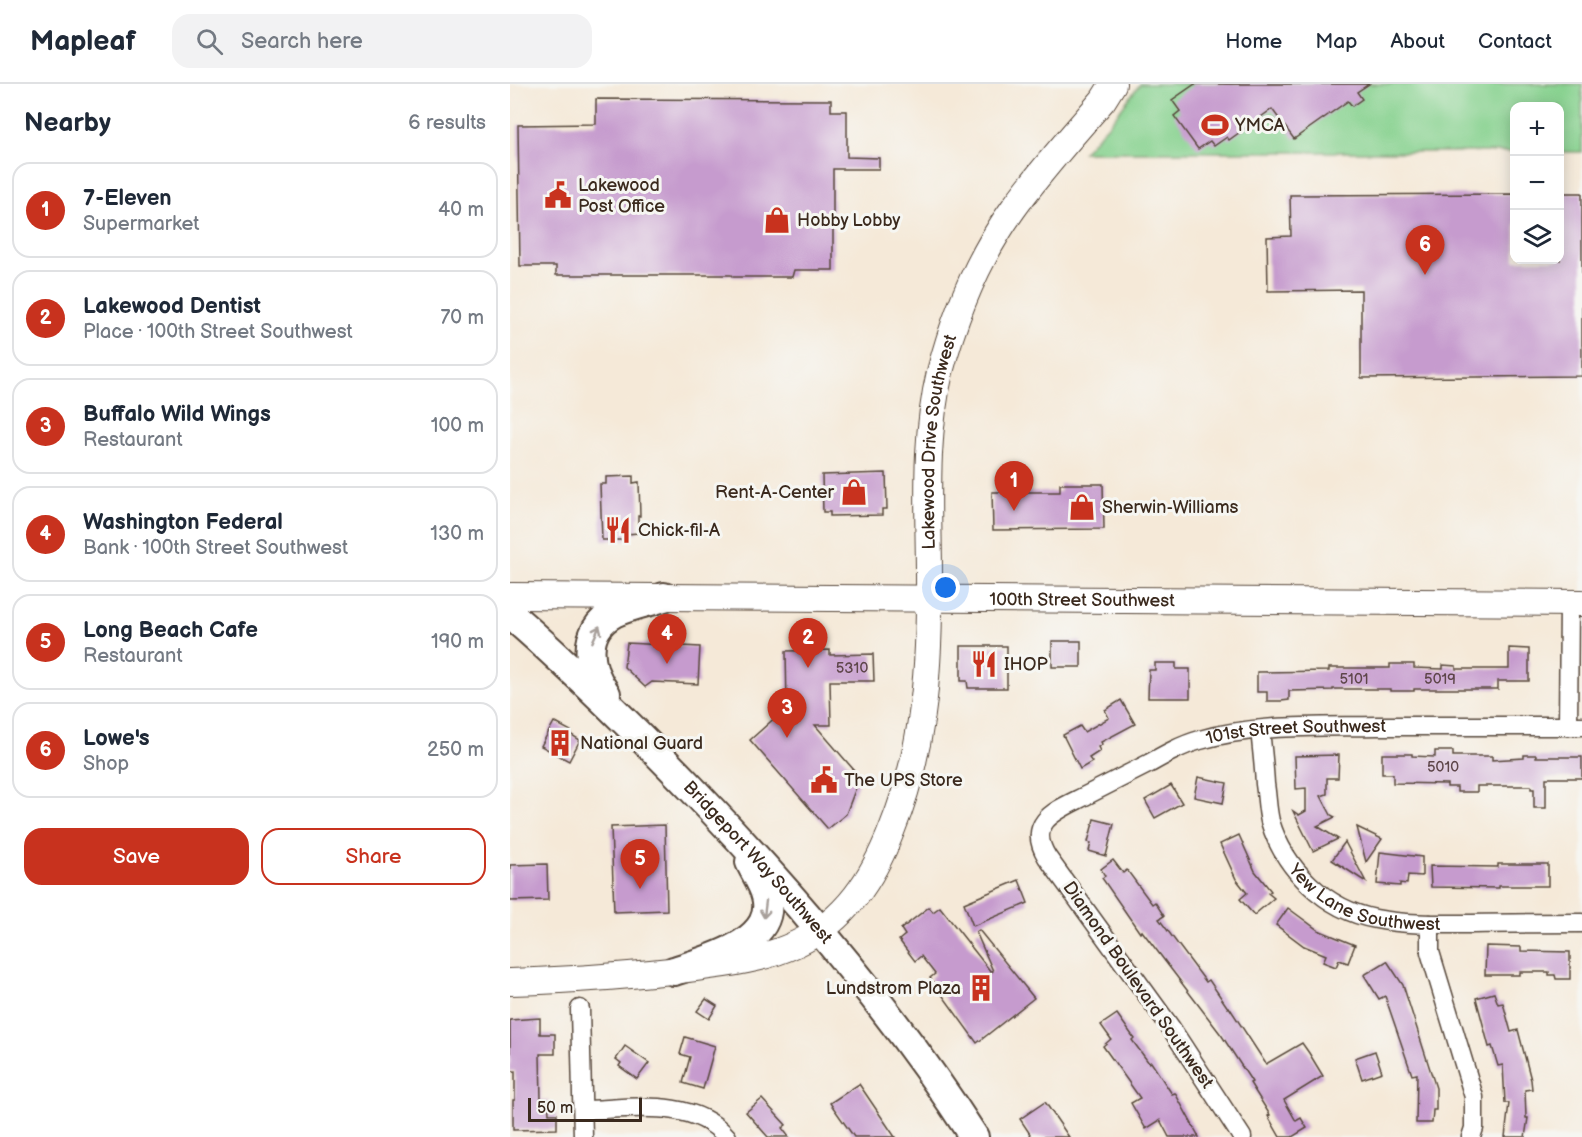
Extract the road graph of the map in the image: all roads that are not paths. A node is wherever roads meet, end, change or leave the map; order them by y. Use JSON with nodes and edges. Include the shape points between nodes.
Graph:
{"nodes":[{"id":1,"x":1113,"y":84,"type":"edge"},
{"id":2,"x":510,"y":596,"type":"edge"},
{"id":3,"x":664,"y":597,"type":"junction"},
{"id":4,"x":929,"y":598,"type":"junction"},
{"id":5,"x":1575,"y":603,"type":"edge"},
{"id":6,"x":510,"y":614,"type":"edge"},
{"id":7,"x":627,"y":723,"type":"junction"},
{"id":8,"x":1575,"y":726,"type":"edge"},
{"id":9,"x":1260,"y":730,"type":"junction"},
{"id":10,"x":1039,"y":832,"type":"joint"},
{"id":11,"x":737,"y":836,"type":"junction"},
{"id":12,"x":1582,"y":923,"type":"edge"},
{"id":13,"x":1430,"y":924,"type":"junction"},
{"id":14,"x":820,"y":930,"type":"junction"},
{"id":15,"x":674,"y":971,"type":"junction"},
{"id":16,"x":510,"y":982,"type":"edge"},
{"id":17,"x":580,"y":1010,"type":"dead end"},
{"id":18,"x":583,"y":1110,"type":"junction"},
{"id":19,"x":584,"y":1137,"type":"edge"},
{"id":20,"x":727,"y":1137,"type":"edge"},
{"id":21,"x":974,"y":1137,"type":"edge"},
{"id":22,"x":1242,"y":1137,"type":"edge"},
{"id":23,"x":1471,"y":1137,"type":"edge"}],
"edges":[{"from":1,"to":4,"type":"main road","name":"Lakewood Drive Southwest","via":[[1011,211],[980,263],[956,318],[940,375],[930,434]]},
{"from":2,"to":3,"type":"main road","name":"100th Street Southwest"},
{"from":3,"to":4,"type":"main road","name":"100th Street Southwest"},
{"from":7,"to":3,"type":"main road","one_way":true,"via":[[594,675],[590,649],[593,637],[615,612]]},
{"from":4,"to":5,"type":"main road","name":"100th Street Southwest"},
{"from":4,"to":14,"type":"main road","name":"Lakewood Drive Southwest","via":[[922,718],[903,798],[884,850],[867,881],[848,907]]},
{"from":5,"to":8,"type":"street"},
{"from":6,"to":7,"type":"main road","name":"Bridgeport Way Southwest"},
{"from":7,"to":11,"type":"main road","name":"Bridgeport Way Southwest"},
{"from":8,"to":9,"type":"street","name":"101st Street Southwest"},
{"from":9,"to":10,"type":"street","name":"101st Street Southwest","via":[[1214,737],[1178,748],[1064,807],[1045,820]]},
{"from":9,"to":13,"type":"street","name":"Yew Lane Southwest","via":[[1270,820],[1295,870],[1318,892],[1355,914]]},
{"from":10,"to":22,"type":"street","name":"Diamond Boulevard Southwest","via":[[1047,857],[1171,1028]]},
{"from":11,"to":14,"type":"main road","name":"Bridgeport Way Southwest"},
{"from":11,"to":15,"type":"main road","one_way":true,"via":[[767,897],[763,921],[741,945]]},
{"from":12,"to":13,"type":"street","name":"Yew Lane Southwest"},
{"from":13,"to":23,"type":"street","via":[[1430,952],[1474,1097]]},
{"from":14,"to":15,"type":"main road","name":"Lakewood Drive Southwest","via":[[795,945],[761,957]]},
{"from":14,"to":21,"type":"main road","name":"Bridgeport Way Southwest","via":[[898,1028]]},
{"from":15,"to":16,"type":"main road","name":"Lakewood Drive Southwest"},
{"from":17,"to":18,"type":"street"},
{"from":18,"to":19,"type":"street"},
{"from":18,"to":20,"type":"street","via":[[673,1109],[703,1118]]}]}
